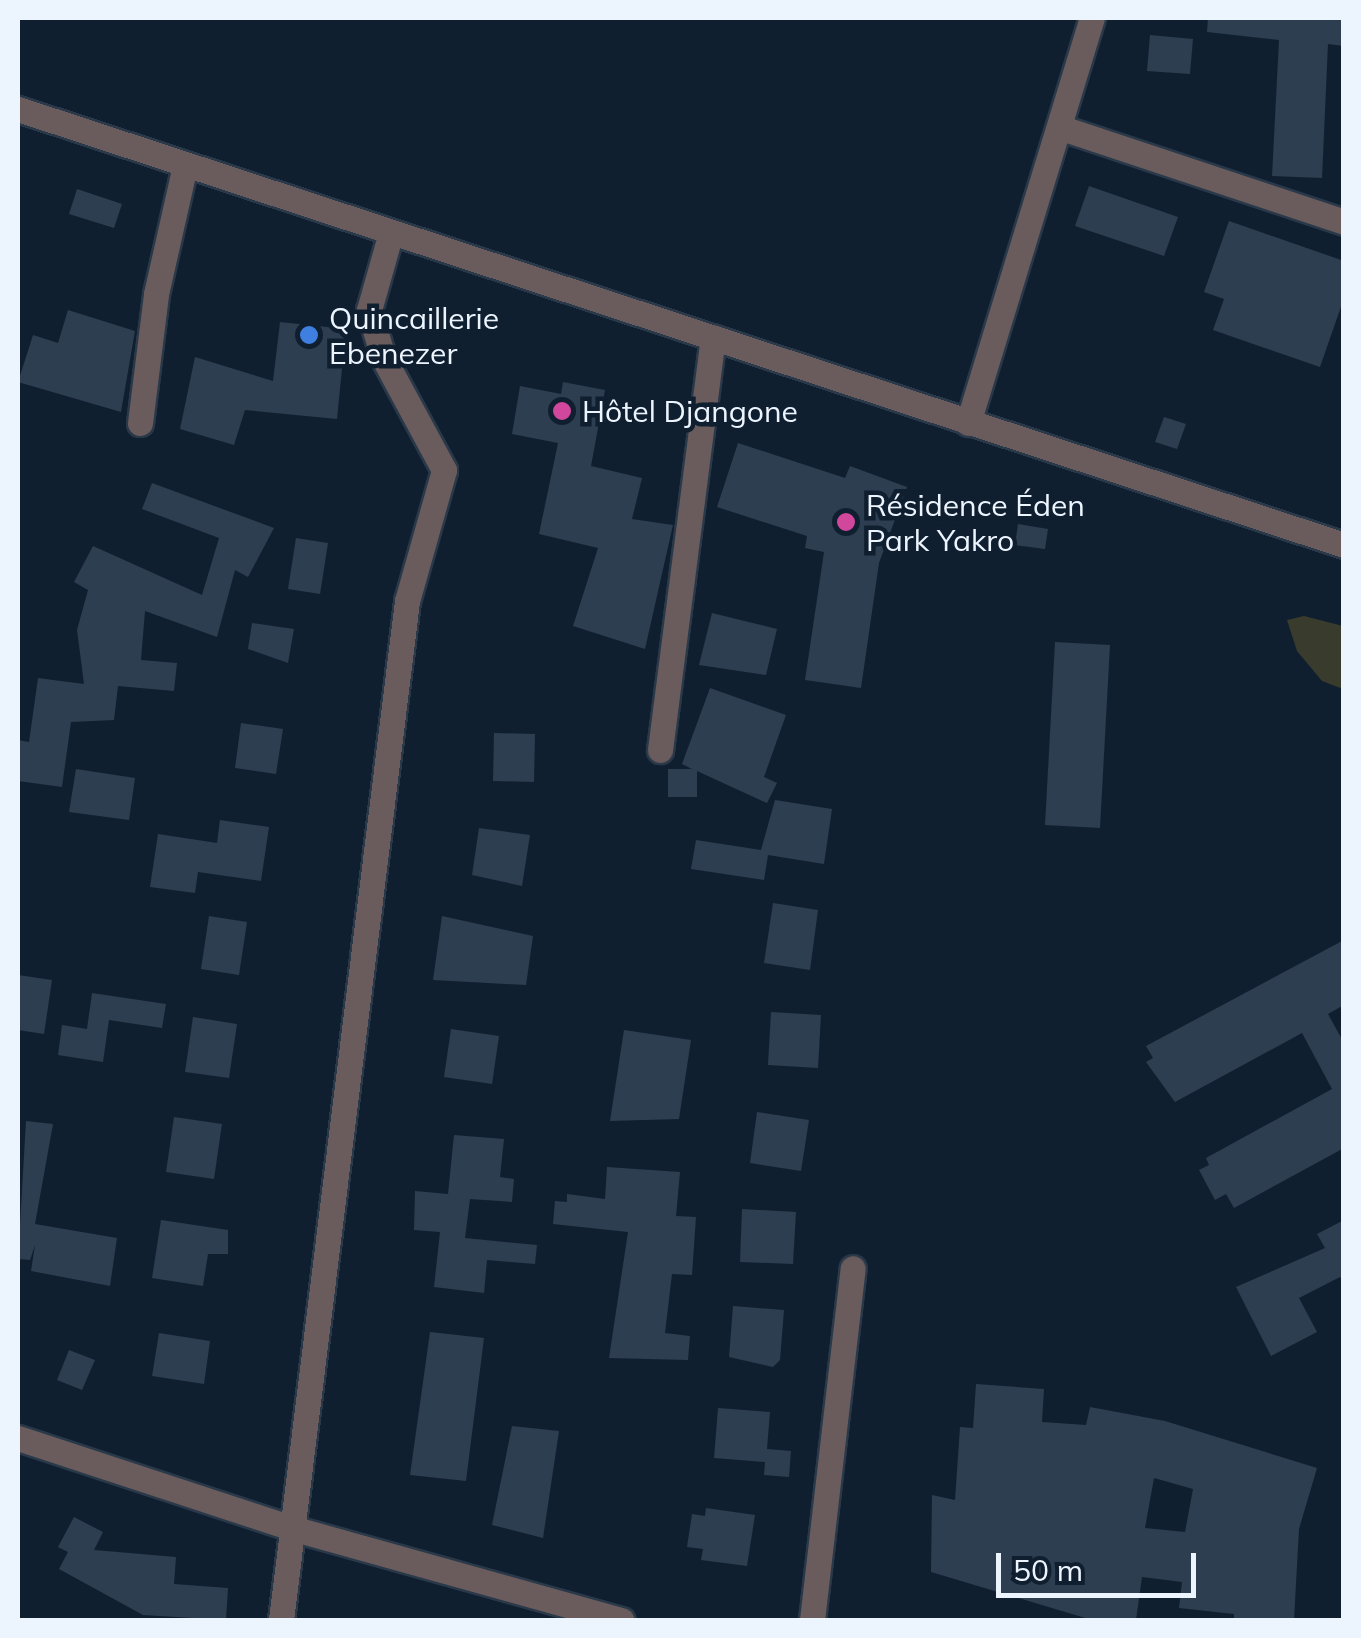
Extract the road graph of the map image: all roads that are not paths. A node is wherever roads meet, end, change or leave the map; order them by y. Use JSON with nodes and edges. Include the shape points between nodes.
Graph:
{"nodes":[{"id":1,"x":1092,"y":18,"type":"edge"},
{"id":2,"x":18,"y":110,"type":"edge"},
{"id":3,"x":1059,"y":127,"type":"junction"},
{"id":4,"x":186,"y":165,"type":"junction"},
{"id":5,"x":1344,"y":222,"type":"edge"},
{"id":6,"x":391,"y":232,"type":"junction"},
{"id":7,"x":713,"y":337,"type":"junction"},
{"id":8,"x":140,"y":422,"type":"dead end"},
{"id":9,"x":968,"y":423,"type":"junction"},
{"id":10,"x":1344,"y":544,"type":"edge"},
{"id":11,"x":660,"y":750,"type":"dead end"},
{"id":12,"x":853,"y":1268,"type":"dead end"},
{"id":13,"x":18,"y":1438,"type":"edge"},
{"id":14,"x":295,"y":1529,"type":"junction"},
{"id":15,"x":281,"y":1620,"type":"edge"},
{"id":16,"x":622,"y":1620,"type":"edge"},
{"id":17,"x":812,"y":1620,"type":"edge"}],
"edges":[{"from":1,"to":3,"type":"street"},
{"from":2,"to":4,"type":"street"},
{"from":3,"to":5,"type":"street"},
{"from":3,"to":9,"type":"street"},
{"from":4,"to":6,"type":"street"},
{"from":4,"to":8,"type":"street","via":[[156,294]]},
{"from":6,"to":7,"type":"street"},
{"from":6,"to":14,"type":"street","via":[[369,310],[383,357],[444,470],[406,601]]},
{"from":7,"to":9,"type":"street"},
{"from":7,"to":11,"type":"street"},
{"from":9,"to":10,"type":"street"},
{"from":12,"to":17,"type":"street"},
{"from":13,"to":14,"type":"street"},
{"from":14,"to":15,"type":"street"},
{"from":14,"to":16,"type":"street"}]}
